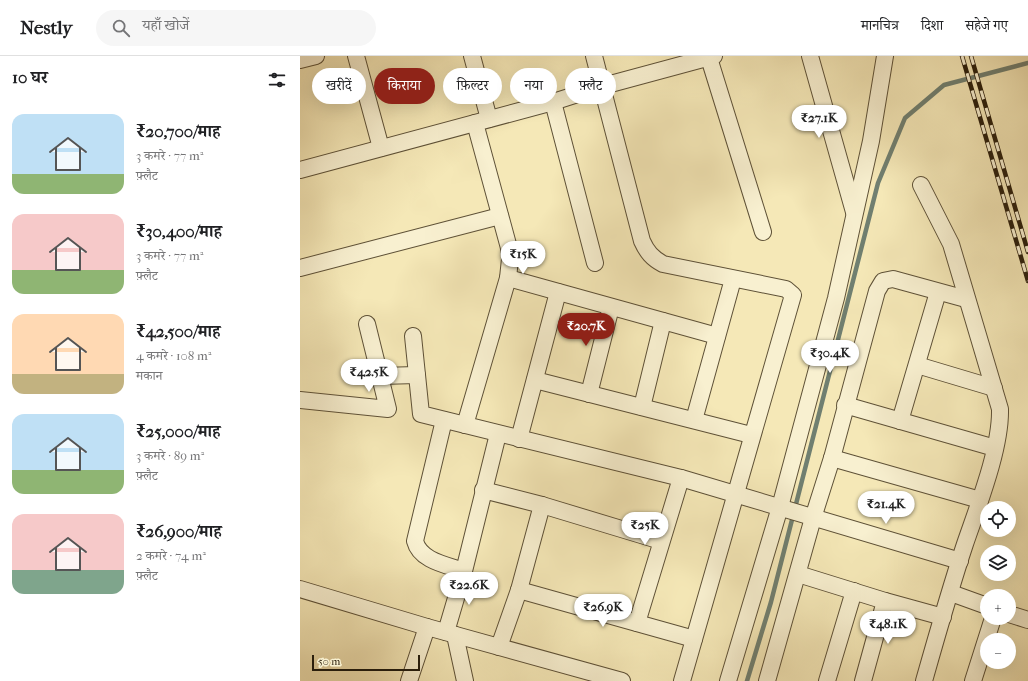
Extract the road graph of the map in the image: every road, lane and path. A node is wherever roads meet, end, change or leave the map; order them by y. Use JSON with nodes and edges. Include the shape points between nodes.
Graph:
{"nodes":[{"id":1,"x":316,"y":56,"type":"edge"},
{"id":2,"x":356,"y":56,"type":"edge"},
{"id":3,"x":472,"y":56,"type":"edge"},
{"id":4,"x":594,"y":56,"type":"edge"},
{"id":5,"x":810,"y":56,"type":"edge"},
{"id":6,"x":885,"y":56,"type":"edge"},
{"id":7,"x":712,"y":57,"type":"edge"},
{"id":8,"x":691,"y":59,"type":"edge"},
{"id":9,"x":300,"y":60,"type":"edge"},
{"id":10,"x":598,"y":68,"type":"edge"},
{"id":11,"x":616,"y":82,"type":"edge"},
{"id":12,"x":546,"y":104,"type":"edge"},
{"id":13,"x":554,"y":104,"type":"edge"},
{"id":14,"x":608,"y":104,"type":"edge"},
{"id":15,"x":482,"y":121,"type":"junction"},
{"id":16,"x":381,"y":148,"type":"junction"},
{"id":17,"x":300,"y":170,"type":"edge"},
{"id":18,"x":921,"y":185,"type":"dead end"},
{"id":19,"x":855,"y":214,"type":"junction"},
{"id":20,"x":500,"y":216,"type":"junction"},
{"id":21,"x":763,"y":232,"type":"dead end"},
{"id":22,"x":595,"y":263,"type":"dead end"},
{"id":23,"x":300,"y":268,"type":"edge"},
{"id":24,"x":508,"y":278,"type":"junction"},
{"id":25,"x":733,"y":279,"type":"junction"},
{"id":26,"x":558,"y":292,"type":"junction"},
{"id":27,"x":938,"y":292,"type":"junction"},
{"id":28,"x":966,"y":299,"type":"junction"},
{"id":29,"x":611,"y":307,"type":"junction"},
{"id":30,"x":663,"y":321,"type":"junction"},
{"id":31,"x":367,"y":324,"type":"dead end"},
{"id":32,"x":413,"y":336,"type":"dead end"},
{"id":33,"x":717,"y":336,"type":"junction"},
{"id":34,"x":917,"y":365,"type":"junction"},
{"id":35,"x":417,"y":375,"type":"junction"},
{"id":36,"x":380,"y":376,"type":"junction"},
{"id":37,"x":535,"y":380,"type":"junction"},
{"id":38,"x":994,"y":388,"type":"junction"},
{"id":39,"x":589,"y":394,"type":"junction"},
{"id":40,"x":300,"y":400,"type":"edge"},
{"id":41,"x":845,"y":405,"type":"junction"},
{"id":42,"x":642,"y":407,"type":"junction"},
{"id":43,"x":444,"y":420,"type":"junction"},
{"id":44,"x":694,"y":420,"type":"junction"},
{"id":45,"x":900,"y":421,"type":"junction"},
{"id":46,"x":465,"y":425,"type":"junction"},
{"id":47,"x":498,"y":434,"type":"junction"},
{"id":48,"x":751,"y":435,"type":"junction"},
{"id":49,"x":519,"y":439,"type":"junction"},
{"id":50,"x":995,"y":448,"type":"junction"},
{"id":51,"x":832,"y":458,"type":"junction"},
{"id":52,"x":681,"y":478,"type":"junction"},
{"id":53,"x":483,"y":490,"type":"junction"},
{"id":54,"x":736,"y":495,"type":"junction"},
{"id":55,"x":980,"y":500,"type":"junction"},
{"id":56,"x":542,"y":505,"type":"junction"},
{"id":57,"x":782,"y":508,"type":"junction"},
{"id":58,"x":809,"y":517,"type":"junction"},
{"id":59,"x":661,"y":541,"type":"junction"},
{"id":60,"x":960,"y":561,"type":"junction"},
{"id":61,"x":464,"y":571,"type":"junction"},
{"id":62,"x":798,"y":574,"type":"junction"},
{"id":63,"x":300,"y":589,"type":"edge"},
{"id":64,"x":519,"y":590,"type":"junction"},
{"id":65,"x":854,"y":591,"type":"junction"},
{"id":66,"x":950,"y":593,"type":"junction"},
{"id":67,"x":886,"y":601,"type":"junction"},
{"id":68,"x":980,"y":604,"type":"edge"},
{"id":69,"x":943,"y":616,"type":"junction"},
{"id":70,"x":1016,"y":616,"type":"edge"},
{"id":71,"x":1028,"y":620,"type":"edge"},
{"id":72,"x":637,"y":623,"type":"junction"},
{"id":73,"x":990,"y":625,"type":"edge"},
{"id":74,"x":427,"y":627,"type":"junction"},
{"id":75,"x":450,"y":634,"type":"junction"},
{"id":76,"x":694,"y":638,"type":"junction"},
{"id":77,"x":499,"y":647,"type":"junction"},
{"id":78,"x":409,"y":681,"type":"edge"},
{"id":79,"x":465,"y":681,"type":"edge"},
{"id":80,"x":622,"y":681,"type":"edge"},
{"id":81,"x":682,"y":681,"type":"edge"},
{"id":82,"x":728,"y":681,"type":"edge"},
{"id":83,"x":767,"y":681,"type":"edge"},
{"id":84,"x":827,"y":681,"type":"edge"},
{"id":85,"x":863,"y":681,"type":"edge"},
{"id":86,"x":924,"y":681,"type":"edge"},
{"id":87,"x":973,"y":681,"type":"edge"}],
"edges":[{"from":1,"to":9,"type":"street"},
{"from":2,"to":16,"type":"street"},
{"from":3,"to":15,"type":"street"},
{"from":4,"to":10,"type":"street"},
{"from":5,"to":19,"type":"street"},
{"from":6,"to":19,"type":"street","via":[[871,141]]},
{"from":7,"to":8,"type":"street"},
{"from":7,"to":21,"type":"street"},
{"from":8,"to":11,"type":"street"},
{"from":12,"to":15,"type":"street"},
{"from":13,"to":22,"type":"street"},
{"from":14,"to":25,"type":"street","via":[[642,241],[647,251],[663,264]]},
{"from":15,"to":16,"type":"street"},
{"from":15,"to":20,"type":"street"},
{"from":16,"to":17,"type":"street"},
{"from":18,"to":28,"type":"street","via":[[951,244]]},
{"from":19,"to":57,"type":"street"},
{"from":20,"to":23,"type":"street"},
{"from":20,"to":24,"type":"street","via":[[509,248]]},
{"from":24,"to":26,"type":"street"},
{"from":24,"to":46,"type":"street"},
{"from":25,"to":33,"type":"street"},
{"from":25,"to":48,"type":"street","via":[[786,289],[792,295]]},
{"from":26,"to":29,"type":"street"},
{"from":26,"to":37,"type":"street"},
{"from":27,"to":28,"type":"street"},
{"from":27,"to":34,"type":"street"},
{"from":27,"to":41,"type":"street","via":[[893,280],[882,281]]},
{"from":28,"to":38,"type":"street"},
{"from":29,"to":30,"type":"street"},
{"from":29,"to":39,"type":"street"},
{"from":30,"to":33,"type":"street"},
{"from":30,"to":42,"type":"street"},
{"from":31,"to":36,"type":"street"},
{"from":32,"to":35,"type":"street"},
{"from":33,"to":44,"type":"street"},
{"from":34,"to":38,"type":"street"},
{"from":34,"to":45,"type":"street"},
{"from":35,"to":36,"type":"street"},
{"from":35,"to":43,"type":"street","via":[[421,414]]},
{"from":36,"to":40,"type":"street","via":[[388,409]]},
{"from":37,"to":39,"type":"street"},
{"from":37,"to":49,"type":"street"},
{"from":38,"to":50,"type":"street","via":[[1000,408]]},
{"from":39,"to":42,"type":"street"},
{"from":41,"to":45,"type":"street"},
{"from":41,"to":51,"type":"street"},
{"from":42,"to":44,"type":"street"},
{"from":43,"to":46,"type":"street"},
{"from":43,"to":61,"type":"street","via":[[415,541],[421,553],[429,558]]},
{"from":44,"to":48,"type":"street"},
{"from":45,"to":50,"type":"street"},
{"from":46,"to":47,"type":"street"},
{"from":47,"to":49,"type":"street"},
{"from":47,"to":53,"type":"street"},
{"from":48,"to":54,"type":"street"},
{"from":49,"to":52,"type":"street"},
{"from":50,"to":55,"type":"street"},
{"from":51,"to":55,"type":"street"},
{"from":51,"to":58,"type":"street"},
{"from":52,"to":54,"type":"street"},
{"from":52,"to":59,"type":"street"},
{"from":53,"to":56,"type":"street"},
{"from":53,"to":61,"type":"street"},
{"from":54,"to":57,"type":"street"},
{"from":54,"to":76,"type":"street"},
{"from":55,"to":60,"type":"street"},
{"from":56,"to":59,"type":"street"},
{"from":56,"to":64,"type":"street"},
{"from":57,"to":58,"type":"street"},
{"from":57,"to":82,"type":"street"},
{"from":58,"to":60,"type":"street"},
{"from":58,"to":62,"type":"street"},
{"from":59,"to":72,"type":"street"},
{"from":60,"to":66,"type":"street"},
{"from":61,"to":75,"type":"street"},
{"from":62,"to":65,"type":"street"},
{"from":62,"to":83,"type":"street"},
{"from":63,"to":74,"type":"street"},
{"from":64,"to":72,"type":"street"},
{"from":64,"to":77,"type":"street"},
{"from":65,"to":67,"type":"street"},
{"from":65,"to":84,"type":"street"},
{"from":66,"to":68,"type":"street"},
{"from":66,"to":69,"type":"street"},
{"from":67,"to":69,"type":"street"},
{"from":67,"to":85,"type":"street"},
{"from":69,"to":86,"type":"street"},
{"from":70,"to":71,"type":"street"},
{"from":72,"to":76,"type":"street"},
{"from":73,"to":87,"type":"street"},
{"from":74,"to":75,"type":"street"},
{"from":74,"to":78,"type":"street"},
{"from":75,"to":77,"type":"street"},
{"from":75,"to":79,"type":"street"},
{"from":76,"to":81,"type":"street"},
{"from":77,"to":80,"type":"street"}]}
